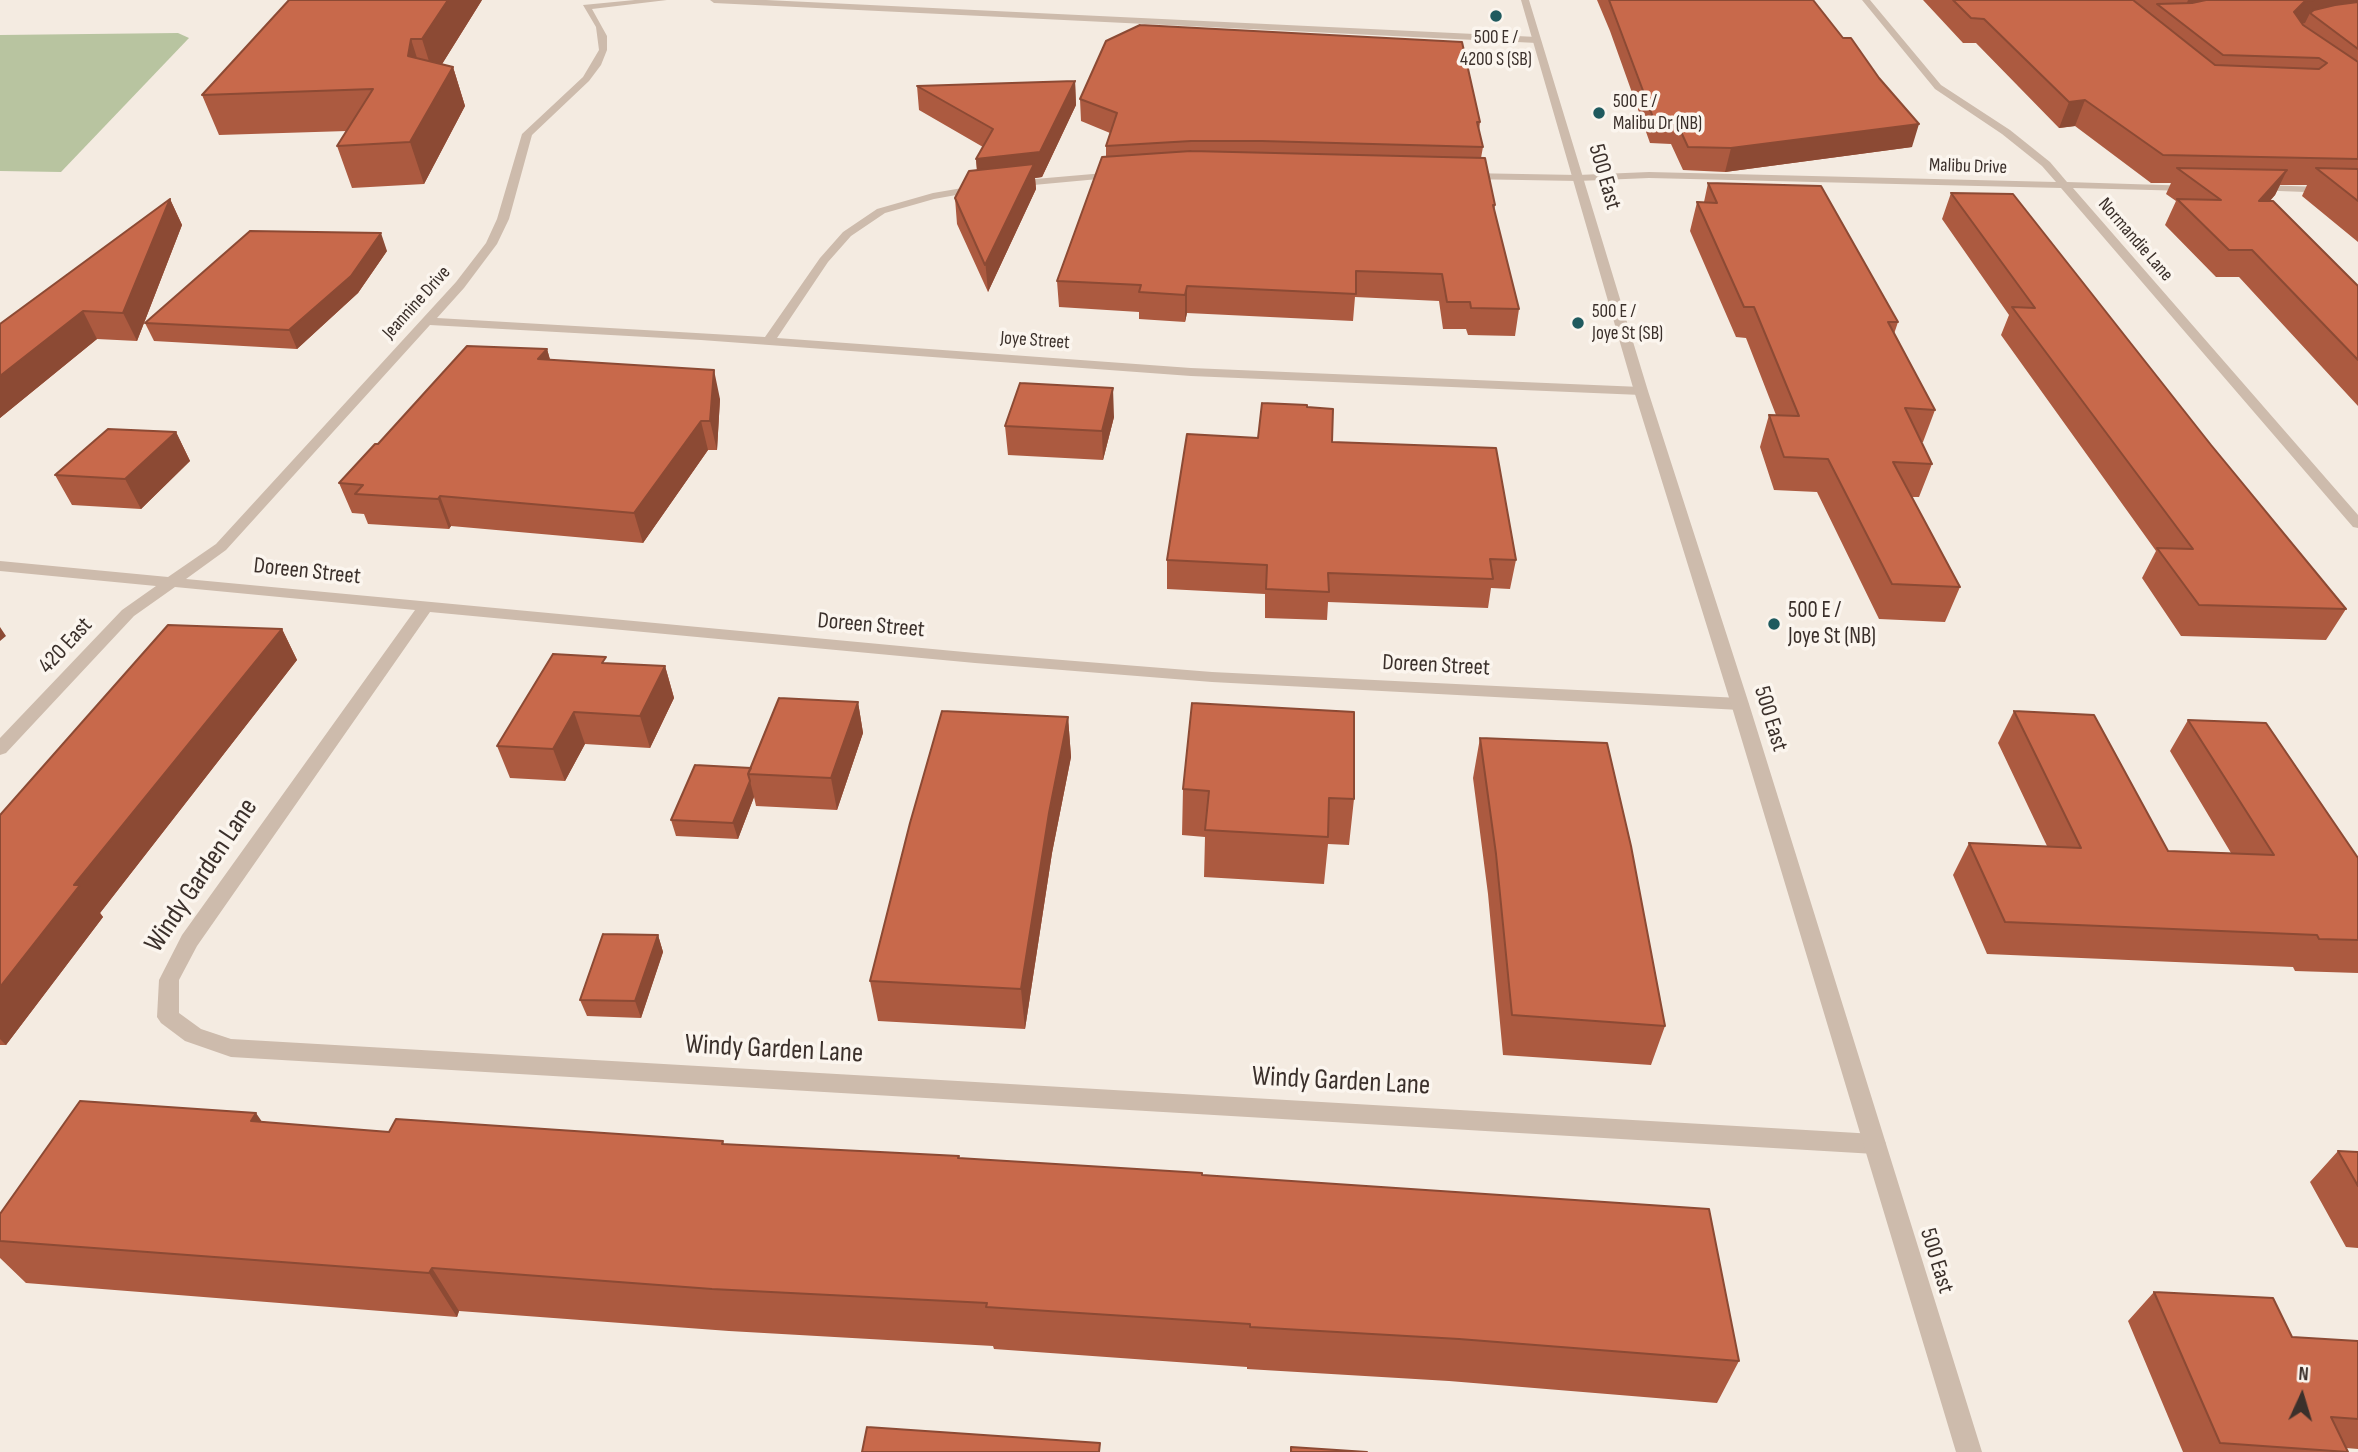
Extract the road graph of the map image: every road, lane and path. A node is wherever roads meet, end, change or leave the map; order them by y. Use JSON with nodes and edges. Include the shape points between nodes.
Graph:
{"nodes":[{"id":1,"x":663,"y":0,"type":"edge"},
{"id":2,"x":714,"y":0,"type":"edge"},
{"id":3,"x":1525,"y":0,"type":"edge"},
{"id":4,"x":1866,"y":0,"type":"edge"},
{"id":5,"x":1537,"y":40,"type":"junction"},
{"id":6,"x":1123,"y":174,"type":"edge"},
{"id":7,"x":1455,"y":176,"type":"edge"},
{"id":8,"x":1578,"y":178,"type":"junction"},
{"id":9,"x":2066,"y":187,"type":"junction"},
{"id":10,"x":2200,"y":188,"type":"edge"},
{"id":11,"x":2239,"y":188,"type":"edge"},
{"id":12,"x":2358,"y":191,"type":"edge"},
{"id":13,"x":426,"y":321,"type":"junction"},
{"id":14,"x":768,"y":341,"type":"junction"},
{"id":15,"x":1641,"y":391,"type":"junction"},
{"id":16,"x":2358,"y":524,"type":"edge"},
{"id":17,"x":0,"y":566,"type":"edge"},
{"id":18,"x":173,"y":582,"type":"junction"},
{"id":19,"x":425,"y":607,"type":"junction"},
{"id":20,"x":1740,"y":704,"type":"junction"},
{"id":21,"x":0,"y":750,"type":"edge"},
{"id":22,"x":1875,"y":1144,"type":"junction"},
{"id":23,"x":1969,"y":1452,"type":"edge"}],
"edges":[{"from":1,"to":13,"type":"street","name":"Jeannine Drive","via":[[586,7],[603,36],[596,65],[527,134],[503,219],[491,244]]},
{"from":2,"to":5,"type":"street"},
{"from":3,"to":5,"type":"street","name":"500 East"},
{"from":4,"to":9,"type":"street","name":"Normandie Lane","via":[[1938,87],[2016,140]]},
{"from":5,"to":8,"type":"street","name":"500 East"},
{"from":6,"to":14,"type":"street","via":[[995,186],[933,196],[881,211],[848,234],[824,260]]},
{"from":7,"to":8,"type":"street","name":"Malibu Drive"},
{"from":8,"to":9,"type":"street","name":"Malibu Drive","via":[[1649,175]]},
{"from":8,"to":15,"type":"street","name":"500 East"},
{"from":9,"to":10,"type":"street","name":"Malibu Drive"},
{"from":9,"to":16,"type":"street","name":"Normandie Lane"},
{"from":11,"to":12,"type":"street"},
{"from":13,"to":14,"type":"street","name":"Joye Street"},
{"from":13,"to":18,"type":"street","name":"Jeannine Drive","via":[[221,547]]},
{"from":14,"to":15,"type":"street","name":"Joye Street","via":[[1191,372]]},
{"from":15,"to":20,"type":"street","name":"500 East"},
{"from":17,"to":18,"type":"street","name":"Doreen Street"},
{"from":18,"to":19,"type":"street","name":"Doreen Street"},
{"from":18,"to":21,"type":"street","name":"420 East","via":[[128,613]]},
{"from":19,"to":20,"type":"street","name":"Doreen Street","via":[[1212,677]]},
{"from":19,"to":22,"type":"street","name":"Windy Garden Lane","via":[[189,942],[169,980],[168,1017],[193,1035],[231,1048],[259,1050]]},
{"from":20,"to":22,"type":"street","name":"500 East"},
{"from":22,"to":23,"type":"street","name":"500 East"}]}
